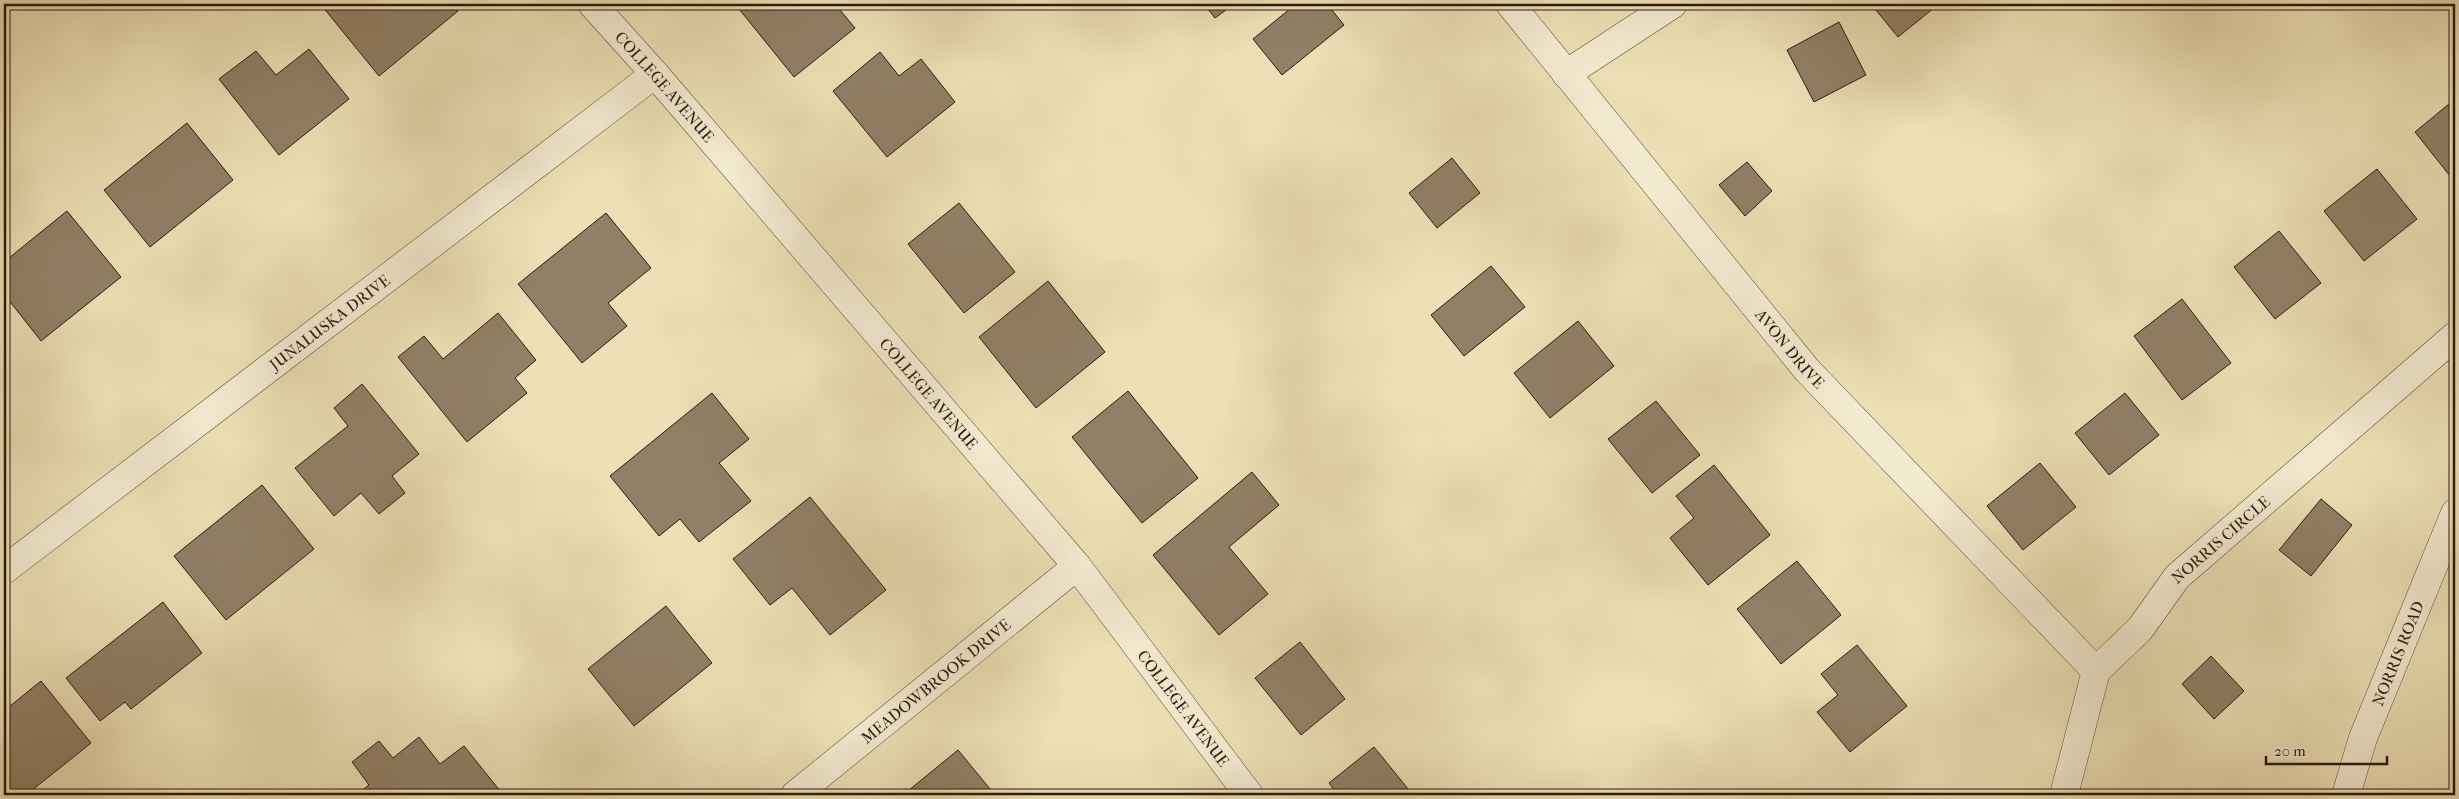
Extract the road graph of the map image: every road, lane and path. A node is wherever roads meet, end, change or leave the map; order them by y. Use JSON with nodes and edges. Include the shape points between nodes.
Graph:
{"nodes":[{"id":1,"x":592,"y":4,"type":"edge"},
{"id":2,"x":1510,"y":4,"type":"edge"},
{"id":3,"x":1673,"y":4,"type":"edge"},
{"id":4,"x":655,"y":74,"type":"junction"},
{"id":5,"x":1566,"y":74,"type":"junction"},
{"id":6,"x":2455,"y":336,"type":"edge"},
{"id":7,"x":2455,"y":513,"type":"edge"},
{"id":8,"x":1077,"y":566,"type":"junction"},
{"id":9,"x":4,"y":570,"type":"edge"},
{"id":10,"x":2096,"y":671,"type":"junction"},
{"id":11,"x":795,"y":795,"type":"edge"},
{"id":12,"x":1249,"y":795,"type":"edge"},
{"id":13,"x":2064,"y":795,"type":"edge"},
{"id":14,"x":2346,"y":795,"type":"edge"}],
"edges":[{"from":1,"to":4,"type":"street","name":"COLLEGE AVENUE"},
{"from":2,"to":5,"type":"street","name":"AVON DRIVE"},
{"from":3,"to":5,"type":"street"},
{"from":4,"to":8,"type":"street","name":"COLLEGE AVENUE"},
{"from":4,"to":9,"type":"street","name":"JUNALUSKA DRIVE"},
{"from":5,"to":10,"type":"street","name":"AVON DRIVE","via":[[1807,370]]},
{"from":6,"to":10,"type":"street","name":"NORRIS CIRCLE","via":[[2177,577],[2140,629]]},
{"from":7,"to":14,"type":"street","name":"NORRIS ROAD","via":[[2363,738]]},
{"from":8,"to":11,"type":"street","name":"MEADOWBROOK DRIVE"},
{"from":8,"to":12,"type":"street","name":"COLLEGE AVENUE"},
{"from":10,"to":13,"type":"street"}]}
